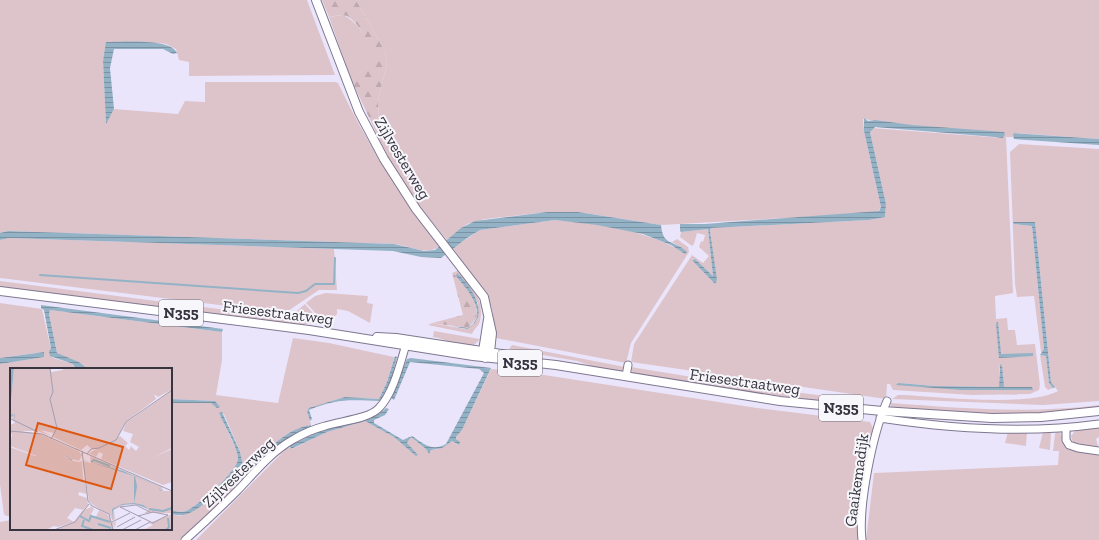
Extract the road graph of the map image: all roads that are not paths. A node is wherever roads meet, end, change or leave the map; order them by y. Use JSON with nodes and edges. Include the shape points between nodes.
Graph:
{"nodes":[{"id":1,"x":316,"y":0,"type":"edge"},
{"id":2,"x":0,"y":290,"type":"edge"},
{"id":3,"x":407,"y":342,"type":"junction"},
{"id":4,"x":486,"y":354,"type":"junction"},
{"id":5,"x":628,"y":365,"type":"dead end"},
{"id":6,"x":626,"y":376,"type":"junction"},
{"id":7,"x":887,"y":401,"type":"dead end"},
{"id":8,"x":1099,"y":411,"type":"edge"},
{"id":9,"x":881,"y":415,"type":"junction"},
{"id":10,"x":1099,"y":424,"type":"edge"},
{"id":11,"x":1066,"y":429,"type":"junction"},
{"id":12,"x":1099,"y":452,"type":"edge"},
{"id":13,"x":185,"y":540,"type":"edge"},
{"id":14,"x":862,"y":540,"type":"edge"}],
"edges":[{"from":1,"to":4,"type":"main road","name":"Zijlvesterweg","via":[[359,112],[400,186],[482,292],[489,316]]},
{"from":2,"to":3,"type":"main road","name":"Friesestraatweg","number":"N355"},
{"from":3,"to":4,"type":"main road","name":"Friesestraatweg","number":"N355"},
{"from":3,"to":13,"type":"street","name":"Zijlvesterweg","via":[[390,391],[377,411],[305,433],[285,445]]},
{"from":4,"to":6,"type":"main road","name":"Friesestraatweg","number":"N355"},
{"from":5,"to":6,"type":"street"},
{"from":6,"to":9,"type":"main road","name":"Friesestraatweg","number":"N355"},
{"from":7,"to":9,"type":"street","name":"Gaaikemadijk"},
{"from":8,"to":9,"type":"main road","name":"Friesestraatweg","number":"N355","via":[[1015,418]]},
{"from":9,"to":11,"type":"street","name":"Friesestraatweg","via":[[922,424],[992,429]]},
{"from":9,"to":14,"type":"street","name":"Gaaikemadijk","via":[[863,507]]},
{"from":10,"to":11,"type":"street","name":"Friesestraatweg"},
{"from":11,"to":12,"type":"street","via":[[1068,444]]}]}
